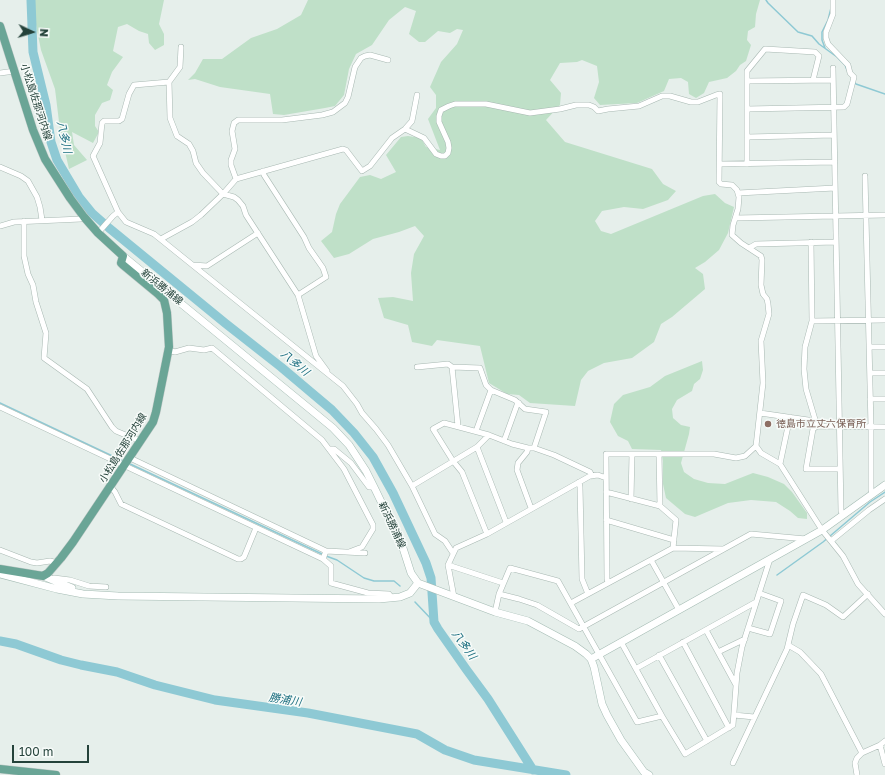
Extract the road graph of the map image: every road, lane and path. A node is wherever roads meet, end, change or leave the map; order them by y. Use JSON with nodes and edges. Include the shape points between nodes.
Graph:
{"nodes":[{"id":1,"x":833,"y":0,"type":"edge"},
{"id":2,"x":0,"y":26,"type":"edge"},
{"id":3,"x":181,"y":47,"type":"dead end"},
{"id":4,"x":388,"y":60,"type":"dead end"},
{"id":5,"x":833,"y":68,"type":"dead end"},
{"id":6,"x":15,"y":71,"type":"junction"},
{"id":7,"x":0,"y":73,"type":"edge"},
{"id":8,"x":813,"y":80,"type":"junction"},
{"id":9,"x":833,"y":80,"type":"junction"},
{"id":10,"x":748,"y":81,"type":"junction"},
{"id":11,"x":169,"y":82,"type":"junction"},
{"id":12,"x":417,"y":95,"type":"dead end"},
{"id":13,"x":834,"y":107,"type":"junction"},
{"id":14,"x":748,"y":108,"type":"junction"},
{"id":15,"x":405,"y":129,"type":"junction"},
{"id":16,"x":834,"y":135,"type":"junction"},
{"id":17,"x":747,"y":137,"type":"junction"},
{"id":18,"x":835,"y":162,"type":"junction"},
{"id":19,"x":720,"y":164,"type":"junction"},
{"id":20,"x":747,"y":164,"type":"junction"},
{"id":21,"x":0,"y":167,"type":"edge"},
{"id":22,"x":263,"y":171,"type":"junction"},
{"id":23,"x":865,"y":176,"type":"dead end"},
{"id":24,"x":236,"y":179,"type":"junction"},
{"id":25,"x":835,"y":188,"type":"junction"},
{"id":26,"x":738,"y":193,"type":"junction"},
{"id":27,"x":223,"y":194,"type":"junction"},
{"id":28,"x":116,"y":214,"type":"junction"},
{"id":29,"x":885,"y":215,"type":"edge"},
{"id":30,"x":836,"y":216,"type":"junction"},
{"id":31,"x":866,"y":216,"type":"junction"},
{"id":32,"x":84,"y":217,"type":"junction"},
{"id":33,"x":736,"y":218,"type":"junction"},
{"id":34,"x":42,"y":220,"type":"junction"},
{"id":35,"x":24,"y":221,"type":"junction"},
{"id":36,"x":0,"y":226,"type":"edge"},
{"id":37,"x":100,"y":232,"type":"junction"},
{"id":38,"x":258,"y":233,"type":"junction"},
{"id":39,"x":161,"y":239,"type":"junction"},
{"id":40,"x":811,"y":242,"type":"junction"},
{"id":41,"x":836,"y":242,"type":"junction"},
{"id":42,"x":749,"y":248,"type":"junction"},
{"id":43,"x":123,"y":256,"type":"junction"},
{"id":44,"x":192,"y":265,"type":"junction"},
{"id":45,"x":298,"y":295,"type":"junction"},
{"id":46,"x":869,"y":320,"type":"junction"},
{"id":47,"x":885,"y":320,"type":"edge"},
{"id":48,"x":812,"y":321,"type":"junction"},
{"id":49,"x":838,"y":321,"type":"junction"},
{"id":50,"x":869,"y":347,"type":"junction"},
{"id":51,"x":885,"y":347,"type":"edge"},
{"id":52,"x":168,"y":350,"type":"junction"},
{"id":53,"x":417,"y":367,"type":"dead end"},
{"id":54,"x":452,"y":367,"type":"junction"},
{"id":55,"x":870,"y":373,"type":"junction"},
{"id":56,"x":885,"y":373,"type":"edge"},
{"id":57,"x":327,"y":374,"type":"junction"},
{"id":58,"x":491,"y":390,"type":"junction"},
{"id":59,"x":870,"y":399,"type":"junction"},
{"id":60,"x":885,"y":399,"type":"edge"},
{"id":61,"x":519,"y":403,"type":"junction"},
{"id":62,"x":0,"y":408,"type":"edge"},
{"id":63,"x":760,"y":413,"type":"junction"},
{"id":64,"x":790,"y":417,"type":"junction"},
{"id":65,"x":816,"y":424,"type":"junction"},
{"id":66,"x":458,"y":426,"type":"junction"},
{"id":67,"x":840,"y":426,"type":"junction"},
{"id":68,"x":885,"y":426,"type":"edge"},
{"id":69,"x":871,"y":427,"type":"junction"},
{"id":70,"x":476,"y":431,"type":"junction"},
{"id":71,"x":489,"y":435,"type":"junction"},
{"id":72,"x":140,"y":441,"type":"junction"},
{"id":73,"x":504,"y":441,"type":"junction"},
{"id":74,"x":756,"y":446,"type":"junction"},
{"id":75,"x":477,"y":447,"type":"junction"},
{"id":76,"x":329,"y":448,"type":"junction"},
{"id":77,"x":528,"y":448,"type":"junction"},
{"id":78,"x":534,"y":448,"type":"junction"},
{"id":79,"x":632,"y":454,"type":"junction"},
{"id":80,"x":659,"y":454,"type":"junction"},
{"id":81,"x":453,"y":461,"type":"junction"},
{"id":82,"x":127,"y":462,"type":"junction"},
{"id":83,"x":780,"y":464,"type":"junction"},
{"id":84,"x":840,"y":469,"type":"junction"},
{"id":85,"x":592,"y":476,"type":"junction"},
{"id":86,"x":606,"y":478,"type":"junction"},
{"id":87,"x":578,"y":482,"type":"junction"},
{"id":88,"x":885,"y":484,"type":"edge"},
{"id":89,"x":110,"y":486,"type":"junction"},
{"id":90,"x":374,"y":486,"type":"junction"},
{"id":91,"x":412,"y":486,"type":"junction"},
{"id":92,"x":606,"y":492,"type":"junction"},
{"id":93,"x":872,"y":494,"type":"junction"},
{"id":94,"x":631,"y":499,"type":"junction"},
{"id":95,"x":885,"y":499,"type":"edge"},
{"id":96,"x":660,"y":506,"type":"junction"},
{"id":97,"x":531,"y":508,"type":"junction"},
{"id":98,"x":843,"y":514,"type":"junction"},
{"id":99,"x":606,"y":520,"type":"junction"},
{"id":100,"x":506,"y":522,"type":"junction"},
{"id":101,"x":256,"y":528,"type":"junction"},
{"id":102,"x":822,"y":530,"type":"junction"},
{"id":103,"x":486,"y":534,"type":"junction"},
{"id":104,"x":806,"y":539,"type":"junction"},
{"id":105,"x":674,"y":540,"type":"junction"},
{"id":106,"x":831,"y":541,"type":"junction"},
{"id":107,"x":673,"y":548,"type":"junction"},
{"id":108,"x":724,"y":549,"type":"junction"},
{"id":109,"x":0,"y":550,"type":"edge"},
{"id":110,"x":349,"y":552,"type":"junction"},
{"id":111,"x":365,"y":553,"type":"dead end"},
{"id":112,"x":453,"y":553,"type":"junction"},
{"id":113,"x":325,"y":555,"type":"junction"},
{"id":114,"x":770,"y":559,"type":"junction"},
{"id":115,"x":651,"y":560,"type":"junction"},
{"id":116,"x":57,"y":563,"type":"junction"},
{"id":117,"x":448,"y":565,"type":"junction"},
{"id":118,"x":0,"y":569,"type":"edge"},
{"id":119,"x":15,"y":572,"type":"junction"},
{"id":120,"x":0,"y":574,"type":"edge"},
{"id":121,"x":43,"y":576,"type":"junction"},
{"id":122,"x":503,"y":582,"type":"junction"},
{"id":123,"x":664,"y":582,"type":"junction"},
{"id":124,"x":608,"y":583,"type":"junction"},
{"id":125,"x":419,"y":584,"type":"junction"},
{"id":126,"x":106,"y":588,"type":"dead end"},
{"id":127,"x":759,"y":593,"type":"junction"},
{"id":128,"x":499,"y":594,"type":"junction"},
{"id":129,"x":588,"y":594,"type":"junction"},
{"id":130,"x":868,"y":594,"type":"junction"},
{"id":131,"x":101,"y":595,"type":"junction"},
{"id":132,"x":452,"y":597,"type":"junction"},
{"id":133,"x":392,"y":598,"type":"junction"},
{"id":134,"x":756,"y":602,"type":"junction"},
{"id":135,"x":571,"y":603,"type":"junction"},
{"id":136,"x":679,"y":610,"type":"junction"},
{"id":137,"x":495,"y":612,"type":"junction"},
{"id":138,"x":885,"y":614,"type":"edge"},
{"id":139,"x":584,"y":627,"type":"junction"},
{"id":140,"x":748,"y":628,"type":"junction"},
{"id":141,"x":706,"y":630,"type":"junction"},
{"id":142,"x":744,"y":639,"type":"junction"},
{"id":143,"x":621,"y":642,"type":"junction"},
{"id":144,"x":683,"y":642,"type":"junction"},
{"id":145,"x":788,"y":645,"type":"junction"},
{"id":146,"x":718,"y":652,"type":"junction"},
{"id":147,"x":599,"y":654,"type":"junction"},
{"id":148,"x":659,"y":655,"type":"junction"},
{"id":149,"x":590,"y":659,"type":"junction"},
{"id":150,"x":637,"y":668,"type":"junction"},
{"id":151,"x":736,"y":686,"type":"junction"},
{"id":152,"x":734,"y":715,"type":"junction"},
{"id":153,"x":662,"y":716,"type":"junction"},
{"id":154,"x":754,"y":717,"type":"junction"},
{"id":155,"x":729,"y":728,"type":"junction"},
{"id":156,"x":707,"y":741,"type":"junction"},
{"id":157,"x":885,"y":741,"type":"edge"},
{"id":158,"x":880,"y":746,"type":"junction"},
{"id":159,"x":862,"y":753,"type":"junction"},
{"id":160,"x":733,"y":763,"type":"dead end"},
{"id":161,"x":885,"y":764,"type":"edge"},
{"id":162,"x":0,"y":769,"type":"edge"},
{"id":163,"x":56,"y":775,"type":"edge"},
{"id":164,"x":649,"y":775,"type":"edge"},
{"id":165,"x":857,"y":775,"type":"edge"}],
"edges":[{"from":1,"to":13,"type":"street","via":[[834,14],[826,38],[828,44],[848,65],[854,77],[847,104],[844,107]]},
{"from":2,"to":6,"type":"main road","name":"小松島佐那河内線"},
{"from":3,"to":11,"type":"street","via":[[180,67]]},
{"from":4,"to":24,"type":"street","via":[[370,55],[361,58],[355,67],[345,103],[333,112],[282,120],[234,122],[232,131],[235,149],[231,165]]},
{"from":5,"to":9,"type":"street"},
{"from":6,"to":7,"type":"street"},
{"from":6,"to":32,"type":"main road","name":"小松島佐那河内線","via":[[38,145]]},
{"from":8,"to":9,"type":"street"},
{"from":8,"to":10,"type":"street"},
{"from":8,"to":10,"type":"street","via":[[818,56],[815,52],[765,49],[747,71]]},
{"from":9,"to":13,"type":"street"},
{"from":10,"to":14,"type":"street"},
{"from":11,"to":27,"type":"street","via":[[170,118],[177,136],[189,144],[198,167]]},
{"from":11,"to":28,"type":"street","via":[[134,85],[122,118],[119,121],[102,122],[100,143],[93,156]]},
{"from":12,"to":15,"type":"street","via":[[412,121]]},
{"from":13,"to":14,"type":"street"},
{"from":13,"to":16,"type":"street"},
{"from":14,"to":17,"type":"street"},
{"from":15,"to":19,"type":"street","via":[[424,138],[436,154],[444,156],[449,148],[439,116],[442,110],[455,104],[486,104],[530,113],[588,105],[598,111],[639,106],[662,96],[698,102],[720,94]]},
{"from":15,"to":22,"type":"street","via":[[392,138],[370,166],[362,172],[346,150],[342,149]]},
{"from":16,"to":17,"type":"street"},
{"from":16,"to":18,"type":"street"},
{"from":17,"to":20,"type":"street"},
{"from":18,"to":20,"type":"street"},
{"from":18,"to":25,"type":"street"},
{"from":19,"to":20,"type":"street"},
{"from":19,"to":26,"type":"street","via":[[719,182],[732,185]]},
{"from":21,"to":34,"type":"street","via":[[28,181],[37,197]]},
{"from":22,"to":24,"type":"street"},
{"from":22,"to":45,"type":"street","via":[[323,268],[326,277]]},
{"from":23,"to":31,"type":"street"},
{"from":24,"to":27,"type":"street"},
{"from":25,"to":26,"type":"street"},
{"from":25,"to":30,"type":"street"},
{"from":26,"to":33,"type":"street"},
{"from":27,"to":38,"type":"street","via":[[238,200]]},
{"from":27,"to":39,"type":"street","via":[[192,222]]},
{"from":28,"to":37,"type":"street"},
{"from":28,"to":39,"type":"street","via":[[126,222]]},
{"from":29,"to":31,"type":"street"},
{"from":30,"to":31,"type":"street"},
{"from":30,"to":33,"type":"street"},
{"from":30,"to":41,"type":"street"},
{"from":31,"to":46,"type":"street"},
{"from":32,"to":34,"type":"street"},
{"from":32,"to":37,"type":"main road","name":"小松島佐那河内線"},
{"from":33,"to":42,"type":"street","via":[[732,235]]},
{"from":34,"to":35,"type":"street"},
{"from":35,"to":36,"type":"street"},
{"from":35,"to":72,"type":"street","via":[[24,256],[46,333],[44,358],[87,389],[116,431]]},
{"from":37,"to":43,"type":"main road","name":"小松島佐那河内線"},
{"from":38,"to":44,"type":"street","via":[[207,266]]},
{"from":38,"to":45,"type":"street"},
{"from":39,"to":44,"type":"street"},
{"from":40,"to":41,"type":"street"},
{"from":40,"to":42,"type":"street","via":[[756,244]]},
{"from":40,"to":48,"type":"street"},
{"from":41,"to":49,"type":"street"},
{"from":42,"to":63,"type":"street","via":[[761,256],[761,285],[767,299],[769,314],[761,341],[764,383]]},
{"from":43,"to":52,"type":"main road","name":"小松島佐那河内線","via":[[121,263],[164,300]]},
{"from":43,"to":90,"type":"street","name":"新浜勝浦線","via":[[333,428],[349,445]]},
{"from":44,"to":57,"type":"street"},
{"from":45,"to":57,"type":"street","via":[[316,356]]},
{"from":46,"to":47,"type":"street"},
{"from":46,"to":49,"type":"street"},
{"from":46,"to":50,"type":"street"},
{"from":48,"to":49,"type":"street"},
{"from":48,"to":65,"type":"street","via":[[805,347],[804,369],[806,389]]},
{"from":49,"to":67,"type":"street"},
{"from":50,"to":51,"type":"street"},
{"from":50,"to":55,"type":"street"},
{"from":52,"to":72,"type":"main road","name":"小松島佐那河内線","via":[[153,422]]},
{"from":52,"to":76,"type":"street","via":[[175,352],[189,348],[212,348],[301,421]]},
{"from":53,"to":54,"type":"street","via":[[448,364]]},
{"from":54,"to":58,"type":"street","via":[[480,368],[486,385]]},
{"from":54,"to":66,"type":"street"},
{"from":55,"to":56,"type":"street"},
{"from":55,"to":59,"type":"street"},
{"from":57,"to":91,"type":"street","via":[[346,390],[384,439]]},
{"from":58,"to":61,"type":"street"},
{"from":58,"to":70,"type":"street"},
{"from":59,"to":60,"type":"street"},
{"from":59,"to":69,"type":"street"},
{"from":61,"to":73,"type":"street"},
{"from":61,"to":78,"type":"street","via":[[525,409],[546,412]]},
{"from":62,"to":82,"type":"street"},
{"from":63,"to":64,"type":"street"},
{"from":63,"to":74,"type":"street"},
{"from":64,"to":65,"type":"street"},
{"from":64,"to":83,"type":"street"},
{"from":65,"to":67,"type":"street"},
{"from":65,"to":84,"type":"street","via":[[806,470]]},
{"from":66,"to":70,"type":"street"},
{"from":66,"to":81,"type":"street","via":[[444,423],[433,429]]},
{"from":67,"to":69,"type":"street"},
{"from":67,"to":84,"type":"street"},
{"from":68,"to":69,"type":"street"},
{"from":69,"to":93,"type":"street"},
{"from":70,"to":71,"type":"street"},
{"from":71,"to":73,"type":"street"},
{"from":71,"to":75,"type":"street"},
{"from":72,"to":82,"type":"main road","name":"小松島佐那河内線"},
{"from":73,"to":77,"type":"street"},
{"from":74,"to":80,"type":"street","via":[[745,456],[736,458],[714,454]]},
{"from":74,"to":83,"type":"street","via":[[761,453]]},
{"from":75,"to":81,"type":"street"},
{"from":75,"to":100,"type":"street"},
{"from":76,"to":90,"type":"street","via":[[351,463],[369,487]]},
{"from":76,"to":110,"type":"street","via":[[350,480],[373,525],[362,547]]},
{"from":77,"to":78,"type":"street"},
{"from":77,"to":97,"type":"street","via":[[518,463],[517,470]]},
{"from":78,"to":85,"type":"street","via":[[590,472]]},
{"from":79,"to":80,"type":"street"},
{"from":79,"to":86,"type":"street","via":[[606,454]]},
{"from":79,"to":94,"type":"street"},
{"from":80,"to":96,"type":"street"},
{"from":81,"to":91,"type":"street"},
{"from":81,"to":103,"type":"street","via":[[462,472]]},
{"from":82,"to":89,"type":"main road","name":"小松島佐那河内線"},
{"from":82,"to":101,"type":"street"},
{"from":82,"to":113,"type":"street"},
{"from":83,"to":102,"type":"street"},
{"from":84,"to":98,"type":"street"},
{"from":85,"to":86,"type":"street"},
{"from":85,"to":87,"type":"street"},
{"from":86,"to":92,"type":"street"},
{"from":87,"to":97,"type":"street"},
{"from":87,"to":129,"type":"street","via":[[582,579]]},
{"from":88,"to":93,"type":"street"},
{"from":89,"to":101,"type":"street","via":[[121,504],[238,559],[244,556]]},
{"from":89,"to":116,"type":"main road","name":"小松島佐那河内線"},
{"from":90,"to":125,"type":"street","name":"新浜勝浦線","via":[[402,545],[411,573]]},
{"from":91,"to":112,"type":"street","via":[[435,534],[445,540]]},
{"from":92,"to":94,"type":"street"},
{"from":92,"to":99,"type":"street"},
{"from":93,"to":98,"type":"street"},
{"from":94,"to":96,"type":"street"},
{"from":95,"to":106,"type":"street"},
{"from":96,"to":105,"type":"street","via":[[676,520]]},
{"from":97,"to":100,"type":"street"},
{"from":98,"to":102,"type":"street"},
{"from":99,"to":105,"type":"street"},
{"from":99,"to":124,"type":"street"},
{"from":100,"to":103,"type":"street"},
{"from":101,"to":113,"type":"street"},
{"from":102,"to":104,"type":"street"},
{"from":102,"to":106,"type":"street"},
{"from":103,"to":112,"type":"street","via":[[456,548]]},
{"from":104,"to":108,"type":"street","via":[[751,534]]},
{"from":104,"to":114,"type":"street"},
{"from":105,"to":107,"type":"street"},
{"from":106,"to":130,"type":"street","via":[[843,556],[858,584]]},
{"from":107,"to":108,"type":"street"},
{"from":107,"to":115,"type":"street"},
{"from":108,"to":123,"type":"street"},
{"from":109,"to":116,"type":"street","via":[[31,562],[50,560]]},
{"from":110,"to":111,"type":"street"},
{"from":110,"to":113,"type":"street"},
{"from":112,"to":117,"type":"street"},
{"from":113,"to":133,"type":"street","via":[[330,566],[331,583],[368,593],[389,594]]},
{"from":114,"to":127,"type":"street"},
{"from":114,"to":136,"type":"street"},
{"from":115,"to":123,"type":"street"},
{"from":115,"to":124,"type":"street"},
{"from":116,"to":121,"type":"main road","name":"小松島佐那河内線"},
{"from":117,"to":122,"type":"street"},
{"from":117,"to":132,"type":"street"},
{"from":118,"to":119,"type":"main road"},
{"from":119,"to":120,"type":"main road"},
{"from":119,"to":121,"type":"main road"},
{"from":120,"to":131,"type":"street","via":[[57,589]]},
{"from":121,"to":126,"type":"street"},
{"from":121,"to":131,"type":"street","via":[[68,587]]},
{"from":122,"to":128,"type":"street"},
{"from":122,"to":135,"type":"street","via":[[510,568],[558,581]]},
{"from":123,"to":136,"type":"street"},
{"from":123,"to":139,"type":"street"},
{"from":124,"to":129,"type":"street"},
{"from":125,"to":132,"type":"street"},
{"from":125,"to":133,"type":"street","via":[[410,593]]},
{"from":127,"to":134,"type":"street"},
{"from":127,"to":140,"type":"street","via":[[781,601],[770,634]]},
{"from":128,"to":137,"type":"street"},
{"from":128,"to":139,"type":"street","via":[[537,605],[579,629]]},
{"from":129,"to":135,"type":"street"},
{"from":130,"to":138,"type":"street"},
{"from":130,"to":145,"type":"street","via":[[843,617],[826,605],[803,595]]},
{"from":131,"to":133,"type":"street"},
{"from":132,"to":137,"type":"street"},
{"from":134,"to":140,"type":"street"},
{"from":134,"to":141,"type":"street"},
{"from":135,"to":139,"type":"street"},
{"from":136,"to":143,"type":"street"},
{"from":137,"to":149,"type":"street","via":[[535,624],[575,646]]},
{"from":139,"to":147,"type":"street"},
{"from":140,"to":142,"type":"street"},
{"from":141,"to":144,"type":"street"},
{"from":141,"to":146,"type":"street"},
{"from":142,"to":146,"type":"street"},
{"from":142,"to":151,"type":"street"},
{"from":143,"to":147,"type":"street"},
{"from":143,"to":150,"type":"street"},
{"from":144,"to":148,"type":"street"},
{"from":144,"to":155,"type":"street"},
{"from":145,"to":154,"type":"street"},
{"from":145,"to":159,"type":"street","via":[[800,652],[821,674]]},
{"from":146,"to":151,"type":"street"},
{"from":147,"to":149,"type":"street"},
{"from":147,"to":153,"type":"street","via":[[637,722]]},
{"from":148,"to":150,"type":"street"},
{"from":148,"to":156,"type":"street"},
{"from":149,"to":164,"type":"street","via":[[607,715],[644,772]]},
{"from":150,"to":153,"type":"street"},
{"from":151,"to":152,"type":"street"},
{"from":152,"to":154,"type":"street"},
{"from":152,"to":155,"type":"street","via":[[733,725]]},
{"from":153,"to":156,"type":"street","via":[[685,754]]},
{"from":154,"to":160,"type":"street"},
{"from":155,"to":156,"type":"street"},
{"from":157,"to":158,"type":"street"},
{"from":158,"to":159,"type":"street"},
{"from":158,"to":161,"type":"street"},
{"from":159,"to":165,"type":"street","via":[[855,763]]},
{"from":162,"to":163,"type":"main road"}]}
